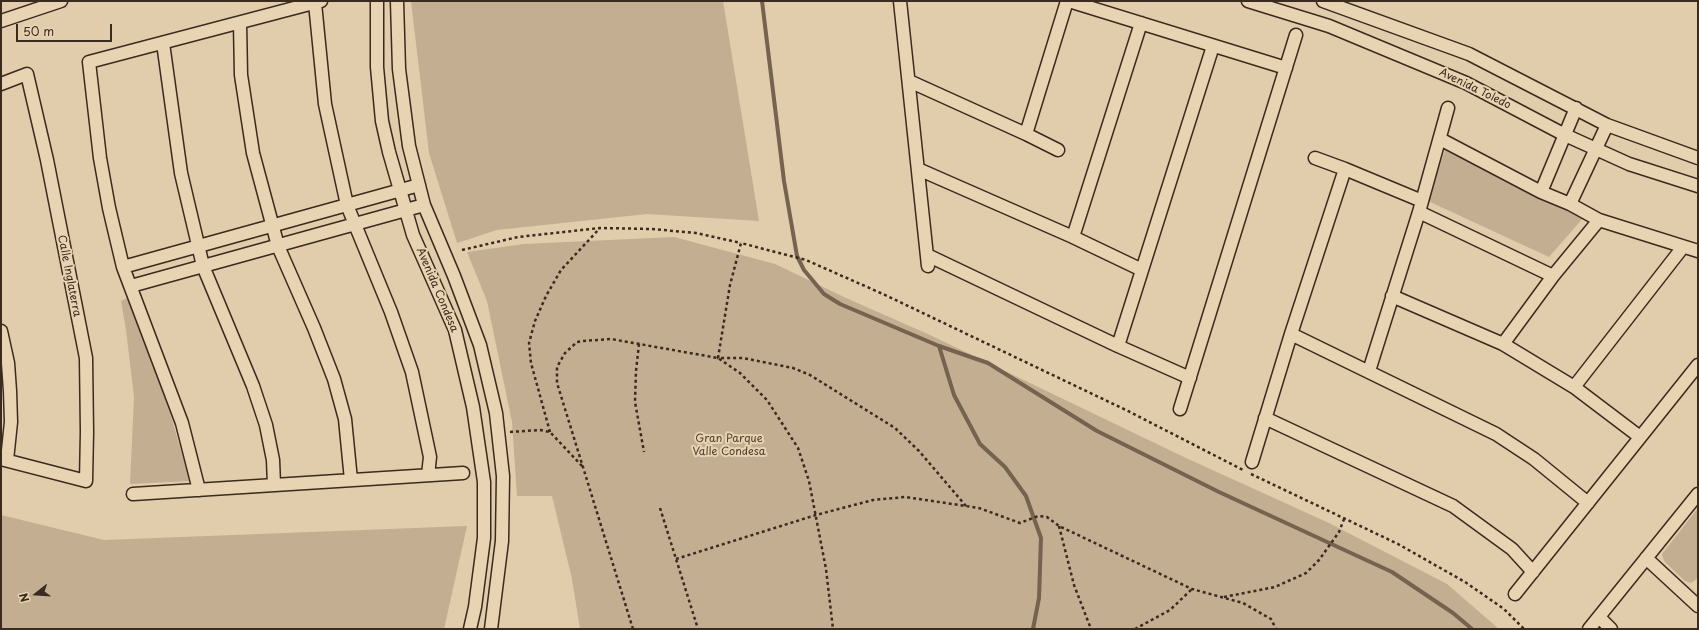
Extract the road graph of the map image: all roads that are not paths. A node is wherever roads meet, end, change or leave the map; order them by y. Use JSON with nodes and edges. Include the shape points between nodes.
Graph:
{"nodes":[{"id":1,"x":60,"y":1,"type":"edge"},
{"id":2,"x":377,"y":1,"type":"edge"},
{"id":3,"x":397,"y":1,"type":"edge"},
{"id":4,"x":900,"y":1,"type":"edge"},
{"id":5,"x":1068,"y":1,"type":"edge"},
{"id":6,"x":1248,"y":1,"type":"edge"},
{"id":7,"x":1323,"y":1,"type":"edge"},
{"id":8,"x":318,"y":2,"type":"edge"},
{"id":9,"x":1,"y":21,"type":"edge"},
{"id":10,"x":240,"y":23,"type":"junction"},
{"id":11,"x":1140,"y":23,"type":"junction"},
{"id":12,"x":1296,"y":35,"type":"dead end"},
{"id":13,"x":163,"y":43,"type":"junction"},
{"id":14,"x":1214,"y":46,"type":"junction"},
{"id":15,"x":1286,"y":68,"type":"junction"},
{"id":16,"x":909,"y":81,"type":"junction"},
{"id":17,"x":1,"y":84,"type":"edge"},
{"id":18,"x":1448,"y":108,"type":"dead end"},
{"id":19,"x":1576,"y":108,"type":"junction"},
{"id":20,"x":1607,"y":125,"type":"junction"},
{"id":21,"x":1026,"y":134,"type":"junction"},
{"id":22,"x":1565,"y":135,"type":"junction"},
{"id":23,"x":1440,"y":139,"type":"junction"},
{"id":24,"x":1595,"y":148,"type":"junction"},
{"id":25,"x":1058,"y":150,"type":"dead end"},
{"id":26,"x":1315,"y":158,"type":"dead end"},
{"id":27,"x":1698,"y":158,"type":"edge"},
{"id":28,"x":918,"y":169,"type":"junction"},
{"id":29,"x":1345,"y":169,"type":"junction"},
{"id":30,"x":419,"y":185,"type":"junction"},
{"id":31,"x":1698,"y":186,"type":"edge"},
{"id":32,"x":399,"y":190,"type":"junction"},
{"id":33,"x":1541,"y":192,"type":"junction"},
{"id":34,"x":1570,"y":204,"type":"junction"},
{"id":35,"x":347,"y":205,"type":"junction"},
{"id":36,"x":424,"y":205,"type":"junction"},
{"id":37,"x":1420,"y":206,"type":"junction"},
{"id":38,"x":405,"y":210,"type":"junction"},
{"id":39,"x":1598,"y":220,"type":"junction"},
{"id":40,"x":355,"y":224,"type":"junction"},
{"id":41,"x":272,"y":226,"type":"junction"},
{"id":42,"x":1073,"y":236,"type":"junction"},
{"id":43,"x":198,"y":246,"type":"junction"},
{"id":44,"x":278,"y":246,"type":"junction"},
{"id":45,"x":1683,"y":247,"type":"junction"},
{"id":46,"x":1698,"y":251,"type":"edge"},
{"id":47,"x":203,"y":266,"type":"junction"},
{"id":48,"x":123,"y":267,"type":"junction"},
{"id":49,"x":1142,"y":270,"type":"junction"},
{"id":50,"x":1553,"y":276,"type":"junction"},
{"id":51,"x":131,"y":286,"type":"junction"},
{"id":52,"x":1392,"y":296,"type":"junction"},
{"id":53,"x":1,"y":331,"type":"edge"},
{"id":54,"x":1291,"y":334,"type":"junction"},
{"id":55,"x":1503,"y":344,"type":"junction"},
{"id":56,"x":1118,"y":346,"type":"junction"},
{"id":57,"x":1698,"y":365,"type":"edge"},
{"id":58,"x":1369,"y":371,"type":"junction"},
{"id":59,"x":1190,"y":378,"type":"junction"},
{"id":60,"x":1574,"y":387,"type":"junction"},
{"id":61,"x":1180,"y":409,"type":"dead end"},
{"id":62,"x":1265,"y":418,"type":"junction"},
{"id":63,"x":1640,"y":437,"type":"junction"},
{"id":64,"x":4,"y":459,"type":"edge"},
{"id":65,"x":1252,"y":462,"type":"dead end"},
{"id":66,"x":463,"y":473,"type":"dead end"},
{"id":67,"x":428,"y":475,"type":"junction"},
{"id":68,"x":351,"y":480,"type":"junction"},
{"id":69,"x":274,"y":485,"type":"junction"},
{"id":70,"x":199,"y":490,"type":"junction"},
{"id":71,"x":133,"y":494,"type":"dead end"},
{"id":72,"x":1698,"y":494,"type":"edge"},
{"id":73,"x":1588,"y":502,"type":"junction"},
{"id":74,"x":1646,"y":558,"type":"junction"},
{"id":75,"x":1533,"y":572,"type":"junction"},
{"id":76,"x":1515,"y":594,"type":"dead end"},
{"id":77,"x":1696,"y":598,"type":"edge"},
{"id":78,"x":1598,"y":617,"type":"junction"},
{"id":79,"x":470,"y":629,"type":"edge"},
{"id":80,"x":491,"y":629,"type":"edge"},
{"id":81,"x":1589,"y":629,"type":"edge"},
{"id":82,"x":1611,"y":629,"type":"edge"}],
"edges":[{"from":1,"to":9,"type":"street"},
{"from":2,"to":32,"type":"street","name":"Avenida Condesa","via":[[377,67],[382,121]]},
{"from":3,"to":30,"type":"street","name":"Avenida Condesa","via":[[398,69],[404,118]]},
{"from":4,"to":16,"type":"street"},
{"from":5,"to":11,"type":"street"},
{"from":5,"to":21,"type":"street"},
{"from":6,"to":22,"type":"street","name":"Avenida Toledo","via":[[1329,26],[1466,83]]},
{"from":7,"to":19,"type":"street","via":[[1469,54]]},
{"from":8,"to":10,"type":"street"},
{"from":8,"to":35,"type":"street","via":[[325,104]]},
{"from":10,"to":13,"type":"street"},
{"from":10,"to":41,"type":"street","via":[[241,75],[246,118]]},
{"from":11,"to":14,"type":"street"},
{"from":11,"to":42,"type":"street"},
{"from":12,"to":15,"type":"street"},
{"from":13,"to":43,"type":"street","via":[[181,173]]},
{"from":13,"to":48,"type":"street","via":[[89,62],[100,158]]},
{"from":14,"to":15,"type":"street"},
{"from":14,"to":49,"type":"street"},
{"from":15,"to":59,"type":"street"},
{"from":16,"to":21,"type":"street"},
{"from":16,"to":28,"type":"street"},
{"from":17,"to":64,"type":"street","name":"Calle Inglaterra","via":[[27,74],[47,160],[86,358],[86,480]]},
{"from":18,"to":23,"type":"street"},
{"from":19,"to":20,"type":"street"},
{"from":19,"to":22,"type":"street"},
{"from":20,"to":24,"type":"street"},
{"from":20,"to":27,"type":"street"},
{"from":21,"to":25,"type":"street"},
{"from":22,"to":24,"type":"street","name":"Avenida Toledo"},
{"from":22,"to":33,"type":"street"},
{"from":23,"to":33,"type":"street"},
{"from":23,"to":37,"type":"street"},
{"from":24,"to":31,"type":"street","name":"Avenida Toledo","via":[[1629,164]]},
{"from":24,"to":34,"type":"street"},
{"from":26,"to":29,"type":"street"},
{"from":28,"to":42,"type":"street"},
{"from":28,"to":56,"type":"street","via":[[927,261]]},
{"from":29,"to":37,"type":"street"},
{"from":29,"to":54,"type":"street"},
{"from":30,"to":32,"type":"street"},
{"from":30,"to":36,"type":"street","name":"Avenida Condesa"},
{"from":32,"to":35,"type":"street"},
{"from":32,"to":38,"type":"street","name":"Avenida Condesa"},
{"from":33,"to":34,"type":"street"},
{"from":34,"to":39,"type":"street"},
{"from":35,"to":40,"type":"street"},
{"from":35,"to":41,"type":"street"},
{"from":36,"to":38,"type":"street"},
{"from":36,"to":80,"type":"street","name":"Avenida Condesa","via":[[480,345],[496,413],[503,476],[502,541]]},
{"from":37,"to":50,"type":"street"},
{"from":37,"to":52,"type":"street"},
{"from":38,"to":40,"type":"street"},
{"from":38,"to":79,"type":"street","name":"Avenida Condesa","via":[[413,235],[455,330],[473,407],[484,482],[484,538]]},
{"from":39,"to":45,"type":"street"},
{"from":39,"to":50,"type":"street"},
{"from":40,"to":44,"type":"street"},
{"from":40,"to":67,"type":"street","via":[[412,372],[430,457]]},
{"from":41,"to":43,"type":"street"},
{"from":41,"to":44,"type":"street"},
{"from":42,"to":49,"type":"street"},
{"from":43,"to":47,"type":"street"},
{"from":43,"to":48,"type":"street"},
{"from":44,"to":47,"type":"street"},
{"from":44,"to":68,"type":"street","via":[[334,379],[345,419]]},
{"from":45,"to":46,"type":"street"},
{"from":45,"to":60,"type":"street"},
{"from":47,"to":51,"type":"street"},
{"from":47,"to":69,"type":"street","via":[[253,386],[266,425],[273,460]]},
{"from":48,"to":51,"type":"street"},
{"from":49,"to":56,"type":"street"},
{"from":50,"to":55,"type":"street"},
{"from":51,"to":70,"type":"street","via":[[182,423]]},
{"from":52,"to":55,"type":"street"},
{"from":52,"to":58,"type":"street"},
{"from":53,"to":64,"type":"street","via":[[8,363],[11,422]]},
{"from":54,"to":58,"type":"street"},
{"from":54,"to":62,"type":"street"},
{"from":55,"to":60,"type":"street"},
{"from":56,"to":59,"type":"street"},
{"from":57,"to":63,"type":"street"},
{"from":58,"to":73,"type":"street","via":[[1496,434],[1534,459]]},
{"from":59,"to":61,"type":"street"},
{"from":60,"to":63,"type":"street"},
{"from":62,"to":65,"type":"street"},
{"from":62,"to":75,"type":"street","via":[[1453,506],[1512,549]]},
{"from":63,"to":73,"type":"street"},
{"from":66,"to":67,"type":"street"},
{"from":67,"to":68,"type":"street"},
{"from":68,"to":69,"type":"street"},
{"from":69,"to":70,"type":"street"},
{"from":70,"to":71,"type":"street"},
{"from":72,"to":74,"type":"street"},
{"from":73,"to":75,"type":"street"},
{"from":74,"to":77,"type":"street"},
{"from":74,"to":78,"type":"street"},
{"from":75,"to":76,"type":"street"},
{"from":78,"to":81,"type":"street"},
{"from":78,"to":82,"type":"street"}]}
